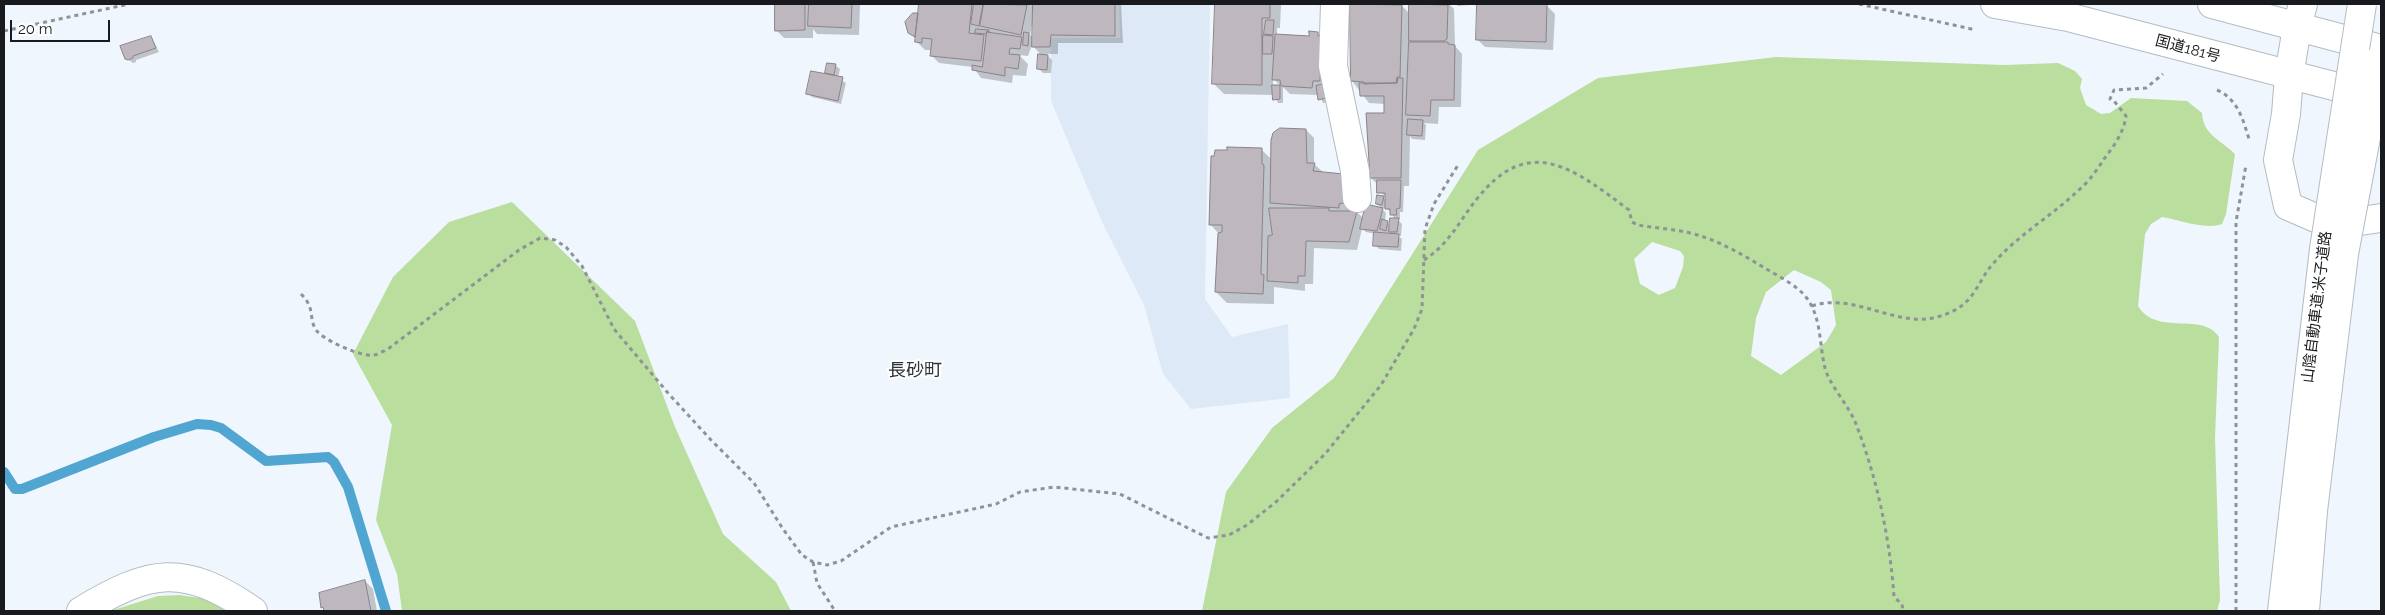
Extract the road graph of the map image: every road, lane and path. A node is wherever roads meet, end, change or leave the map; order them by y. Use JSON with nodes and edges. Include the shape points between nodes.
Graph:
{"nodes":[{"id":1,"x":129,"y":4,"type":"edge"},
{"id":2,"x":1335,"y":4,"type":"edge"},
{"id":3,"x":1859,"y":4,"type":"edge"},
{"id":4,"x":1995,"y":4,"type":"edge"},
{"id":5,"x":2212,"y":4,"type":"edge"},
{"id":6,"x":2362,"y":4,"type":"edge"},
{"id":7,"x":2300,"y":15,"type":"edge"},
{"id":8,"x":4,"y":31,"type":"edge"},
{"id":9,"x":1984,"y":32,"type":"dead end"},
{"id":10,"x":2381,"y":49,"type":"edge"},
{"id":11,"x":2381,"y":58,"type":"edge"},
{"id":12,"x":2155,"y":72,"type":"dead end"},
{"id":13,"x":2164,"y":74,"type":"junction"},
{"id":14,"x":2289,"y":76,"type":"junction"},
{"id":15,"x":2173,"y":77,"type":"dead end"},
{"id":16,"x":2210,"y":87,"type":"dead end"},
{"id":17,"x":2381,"y":98,"type":"edge"},
{"id":18,"x":2250,"y":142,"type":"dead end"},
{"id":19,"x":2246,"y":160,"type":"dead end"},
{"id":20,"x":1458,"y":165,"type":"dead end"},
{"id":21,"x":1356,"y":198,"type":"dead end"},
{"id":22,"x":2381,"y":218,"type":"edge"},
{"id":23,"x":2334,"y":252,"type":"junction"},
{"id":24,"x":1423,"y":261,"type":"junction"},
{"id":25,"x":301,"y":294,"type":"dead end"},
{"id":26,"x":1812,"y":306,"type":"junction"},
{"id":27,"x":813,"y":562,"type":"junction"},
{"id":28,"x":81,"y":611,"type":"edge"},
{"id":29,"x":253,"y":611,"type":"edge"},
{"id":30,"x":834,"y":611,"type":"edge"},
{"id":31,"x":1903,"y":611,"type":"edge"},
{"id":32,"x":2236,"y":611,"type":"edge"},
{"id":33,"x":2282,"y":611,"type":"edge"},
{"id":34,"x":2305,"y":611,"type":"edge"}],
"edges":[{"from":1,"to":8,"type":"path"},
{"from":2,"to":21,"type":"main road","via":[[1333,66],[1355,171]]},
{"from":3,"to":9,"type":"path"},
{"from":4,"to":14,"type":"main road","name":"国道181号","via":[[2068,18]]},
{"from":5,"to":7,"type":"main road"},
{"from":6,"to":23,"type":"main road","name":"山陰自動車道;米子道路","bridge":true},
{"from":7,"to":10,"type":"main road"},
{"from":7,"to":14,"type":"main road"},
{"from":11,"to":23,"type":"main road","name":"山陰自動車道;米子道路","bridge":true},
{"from":12,"to":13,"type":"path"},
{"from":13,"to":15,"type":"path"},
{"from":13,"to":26,"type":"path","via":[[2146,88],[2114,90],[2110,99],[2126,116],[2124,128],[2110,152],[2085,185],[2022,235],[1991,266],[1966,302],[1950,314],[1926,319],[1851,304],[1825,302]]},
{"from":14,"to":17,"type":"main road","name":"国道181号"},
{"from":14,"to":22,"type":"main road","via":[[2278,160],[2288,206],[2332,225]]},
{"from":16,"to":18,"type":"path","via":[[2224,93],[2240,111]]},
{"from":19,"to":32,"type":"path","via":[[2236,222]]},
{"from":20,"to":24,"type":"path","via":[[1427,220]]},
{"from":23,"to":33,"type":"main road","name":"山陰自動車道;米子道路"},
{"from":23,"to":34,"type":"main road","name":"山陰自動車道;米子道路"},
{"from":24,"to":26,"type":"path","via":[[1454,234],[1475,201],[1492,182],[1506,171],[1540,161],[1559,166],[1599,188],[1629,210],[1632,222],[1638,225],[1689,232],[1735,250],[1784,279],[1805,295]]},
{"from":24,"to":27,"type":"path","via":[[1422,309],[1381,386],[1303,478],[1247,525],[1229,535],[1208,538],[1120,494],[1054,487],[1020,492],[996,504],[891,526],[841,561],[827,565]]},
{"from":25,"to":27,"type":"path","via":[[311,307],[316,330],[343,347],[373,356],[388,349],[519,250],[540,238],[555,240],[566,247],[582,266],[614,329],[668,393],[754,483],[802,555]]},
{"from":26,"to":31,"type":"path","via":[[1822,342],[1825,369],[1856,422],[1863,445],[1889,550],[1894,597],[1902,604]]},
{"from":27,"to":30,"type":"path","via":[[817,583]]},
{"from":28,"to":29,"type":"main road","via":[[115,591],[167,575],[198,581]]}]}
